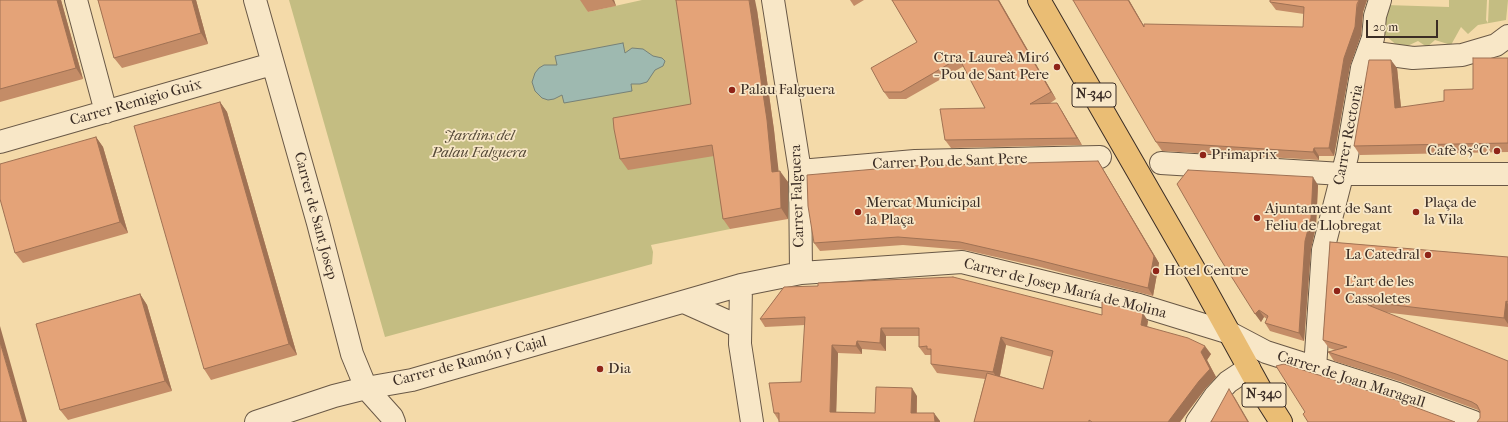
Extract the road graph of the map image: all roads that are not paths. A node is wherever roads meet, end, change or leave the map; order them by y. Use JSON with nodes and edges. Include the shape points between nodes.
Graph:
{"nodes":[{"id":1,"x":76,"y":0,"type":"edge"},
{"id":2,"x":255,"y":0,"type":"edge"},
{"id":3,"x":774,"y":0,"type":"edge"},
{"id":4,"x":1039,"y":0,"type":"edge"},
{"id":5,"x":1380,"y":0,"type":"edge"},
{"id":6,"x":1508,"y":36,"type":"edge"},
{"id":7,"x":1368,"y":52,"type":"junction"},
{"id":8,"x":272,"y":64,"type":"junction"},
{"id":9,"x":106,"y":112,"type":"junction"},
{"id":10,"x":0,"y":142,"type":"edge"},
{"id":11,"x":1100,"y":157,"type":"dead end"},
{"id":12,"x":1161,"y":163,"type":"dead end"},
{"id":13,"x":800,"y":172,"type":"junction"},
{"id":14,"x":1342,"y":174,"type":"junction"},
{"id":15,"x":1508,"y":174,"type":"edge"},
{"id":16,"x":801,"y":273,"type":"junction"},
{"id":17,"x":741,"y":285,"type":"junction"},
{"id":18,"x":684,"y":302,"type":"junction"},
{"id":19,"x":740,"y":327,"type":"junction"},
{"id":20,"x":1230,"y":333,"type":"junction"},
{"id":21,"x":1249,"y":368,"type":"junction"},
{"id":22,"x":1315,"y":368,"type":"junction"},
{"id":23,"x":366,"y":388,"type":"junction"},
{"id":24,"x":256,"y":422,"type":"edge"},
{"id":25,"x":394,"y":422,"type":"edge"},
{"id":26,"x":752,"y":422,"type":"edge"},
{"id":27,"x":1197,"y":422,"type":"edge"},
{"id":28,"x":1281,"y":422,"type":"edge"},
{"id":29,"x":1474,"y":422,"type":"edge"}],
"edges":[{"from":1,"to":9,"type":"street"},
{"from":2,"to":8,"type":"street","name":"Carrer de Sant Josep"},
{"from":3,"to":13,"type":"street","name":"Carrer Falguera"},
{"from":4,"to":20,"type":"main road","number":"N-340"},
{"from":5,"to":7,"type":"street","name":"Carrer Rectoria"},
{"from":6,"to":7,"type":"street","via":[[1496,45],[1462,55],[1413,58]]},
{"from":7,"to":14,"type":"street","name":"Carrer Rectoria","via":[[1362,68]]},
{"from":8,"to":9,"type":"street","name":"Carrer Remigio Guix"},
{"from":8,"to":23,"type":"street","name":"Carrer de Sant Josep","via":[[318,223],[352,354]]},
{"from":9,"to":10,"type":"street","name":"Carrer Remigio Guix"},
{"from":11,"to":13,"type":"street","name":"Carrer Pou de Sant Pere","via":[[915,161]]},
{"from":12,"to":14,"type":"street"},
{"from":13,"to":16,"type":"street","name":"Carrer Falguera"},
{"from":14,"to":15,"type":"street"},
{"from":14,"to":22,"type":"street","name":"Carrer Rectoria","via":[[1323,250]]},
{"from":16,"to":17,"type":"street","name":"Carrer de Ramón y Cajal"},
{"from":16,"to":20,"type":"street","name":"Carrer de Josep María de Molina","via":[[962,262],[1139,305]]},
{"from":17,"to":18,"type":"street","name":"Carrer de Ramón y Cajal"},
{"from":17,"to":19,"type":"street"},
{"from":18,"to":19,"type":"street"},
{"from":18,"to":23,"type":"street","name":"Carrer de Ramón y Cajal","via":[[412,380]]},
{"from":19,"to":26,"type":"street","via":[[740,344]]},
{"from":20,"to":21,"type":"main road","number":"N-340"},
{"from":20,"to":22,"type":"street","name":"Carrer de Joan Maragall","via":[[1266,352]]},
{"from":21,"to":27,"type":"street","via":[[1228,382]]},
{"from":21,"to":28,"type":"main road","number":"N-340"},
{"from":22,"to":29,"type":"street","name":"Carrer de Joan Maragall","via":[[1398,394]]},
{"from":23,"to":24,"type":"street","name":"Carrer de Ramón y Cajal"},
{"from":23,"to":25,"type":"street","name":"Carrer de Sant Josep"}]}
